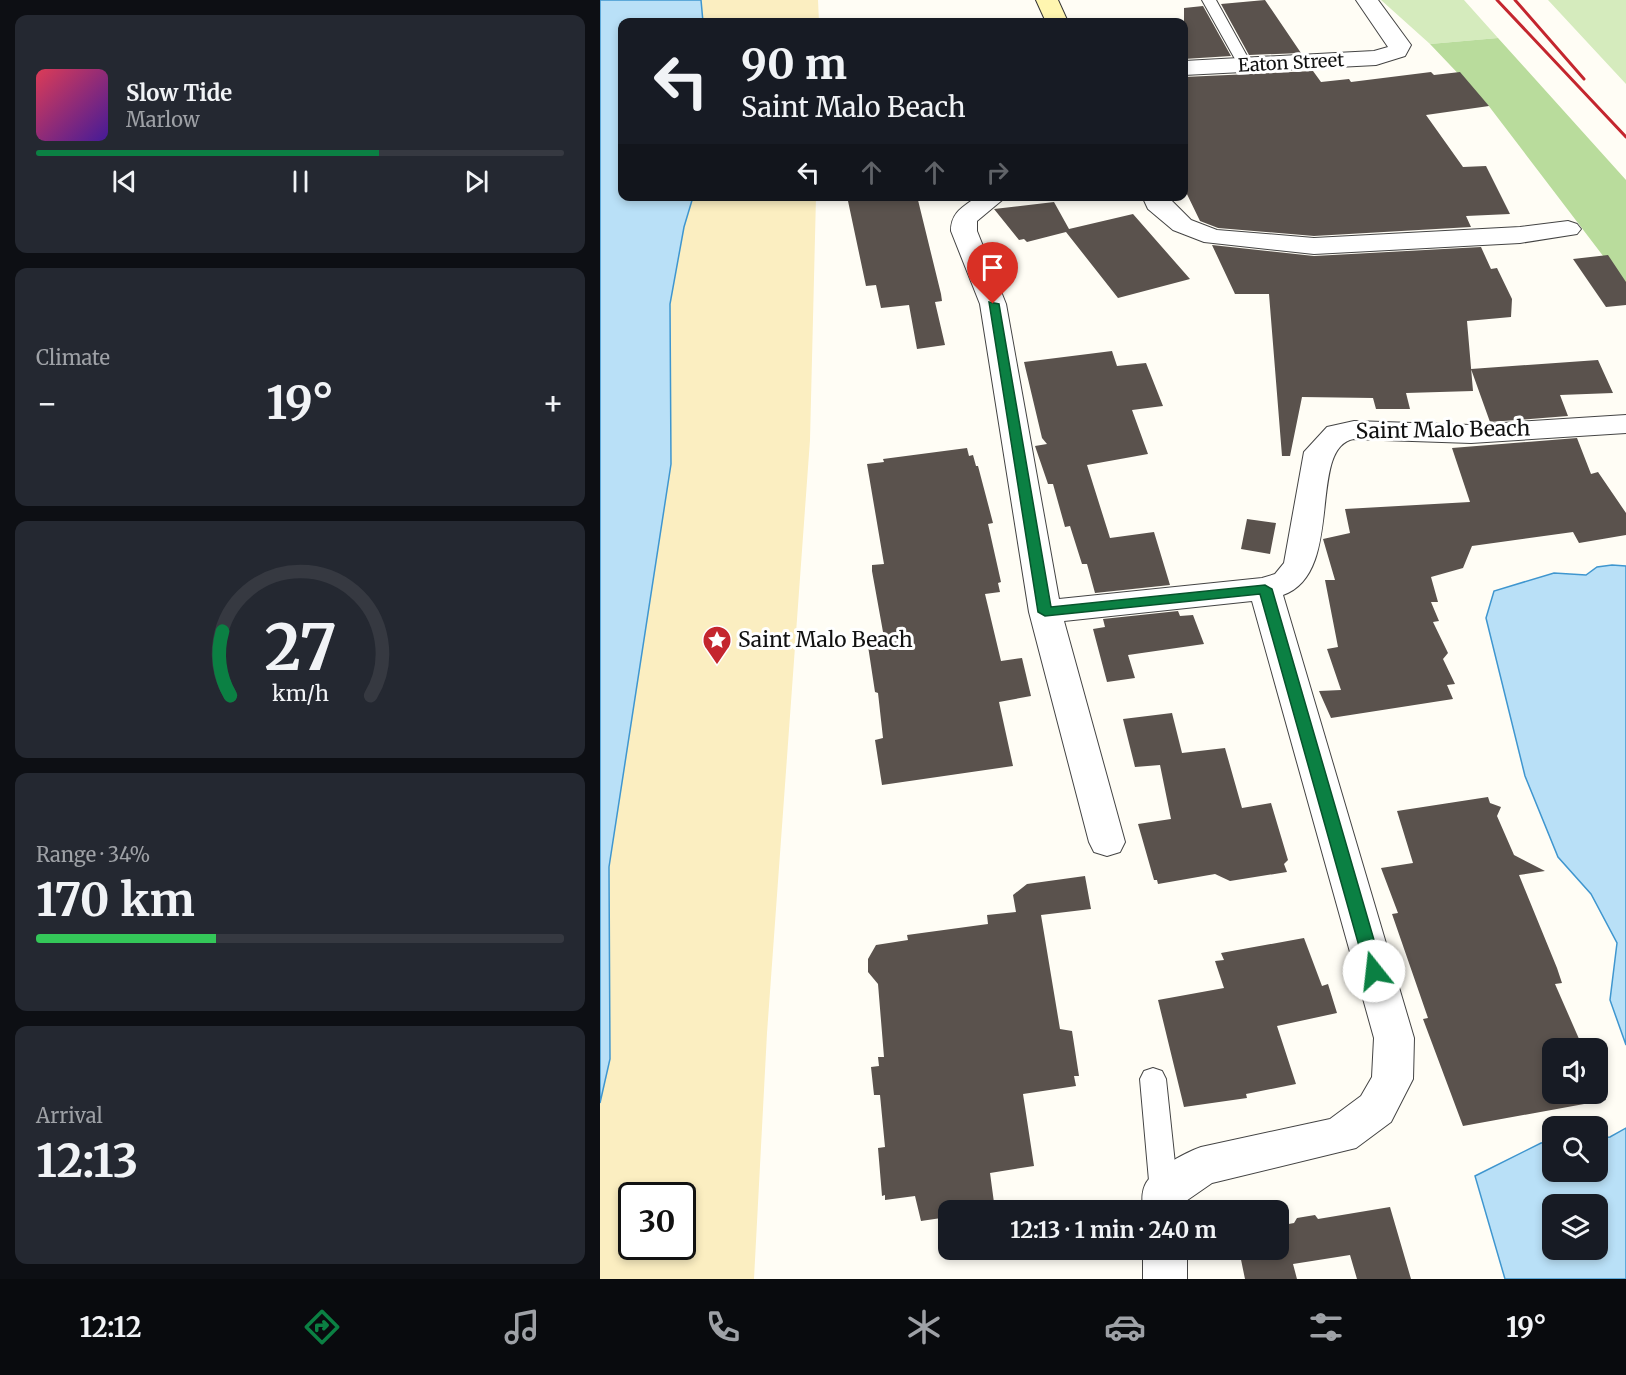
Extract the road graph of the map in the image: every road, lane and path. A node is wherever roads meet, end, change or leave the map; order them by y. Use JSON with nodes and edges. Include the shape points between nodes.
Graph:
{"nodes":[{"id":1,"x":1047,"y":0,"type":"edge"},
{"id":2,"x":1209,"y":0,"type":"edge"},
{"id":3,"x":1367,"y":0,"type":"edge"},
{"id":4,"x":1056,"y":18,"type":"edge"},
{"id":5,"x":1245,"y":65,"type":"junction"},
{"id":6,"x":1188,"y":68,"type":"edge"},
{"id":7,"x":988,"y":201,"type":"edge"},
{"id":8,"x":1156,"y":201,"type":"edge"},
{"id":9,"x":1568,"y":230,"type":"dead end"},
{"id":10,"x":1626,"y":424,"type":"edge"},
{"id":11,"x":1265,"y":589,"type":"junction"},
{"id":12,"x":1045,"y":612,"type":"junction"},
{"id":13,"x":1107,"y":842,"type":"dead end"},
{"id":14,"x":1153,"y":1079,"type":"dead end"},
{"id":15,"x":1164,"y":1200,"type":"edge"},
{"id":16,"x":1165,"y":1200,"type":"edge"},
{"id":17,"x":1164,"y":1260,"type":"edge"},
{"id":18,"x":1165,"y":1279,"type":"edge"}],
"edges":[{"from":1,"to":4,"type":"street"},
{"from":2,"to":5,"type":"lane"},
{"from":3,"to":5,"type":"street","name":"Eaton Street","via":[[1400,45],[1397,51],[1376,58]]},
{"from":5,"to":6,"type":"street","name":"Eaton Street"},
{"from":7,"to":12,"type":"street","via":[[964,218],[964,231],[993,304]]},
{"from":8,"to":9,"type":"street","via":[[1182,225],[1214,237],[1314,246]]},
{"from":10,"to":11,"type":"street","name":"Saint Malo Beach","via":[[1471,434],[1354,430],[1337,433],[1319,452],[1299,565],[1286,582]]},
{"from":11,"to":12,"type":"street","name":"Saint Malo Beach"},
{"from":11,"to":16,"type":"street","via":[[1394,1038],[1392,1079],[1376,1109],[1341,1135],[1201,1167]]},
{"from":12,"to":13,"type":"street"},
{"from":14,"to":15,"type":"lane"},
{"from":17,"to":18,"type":"street"}]}
